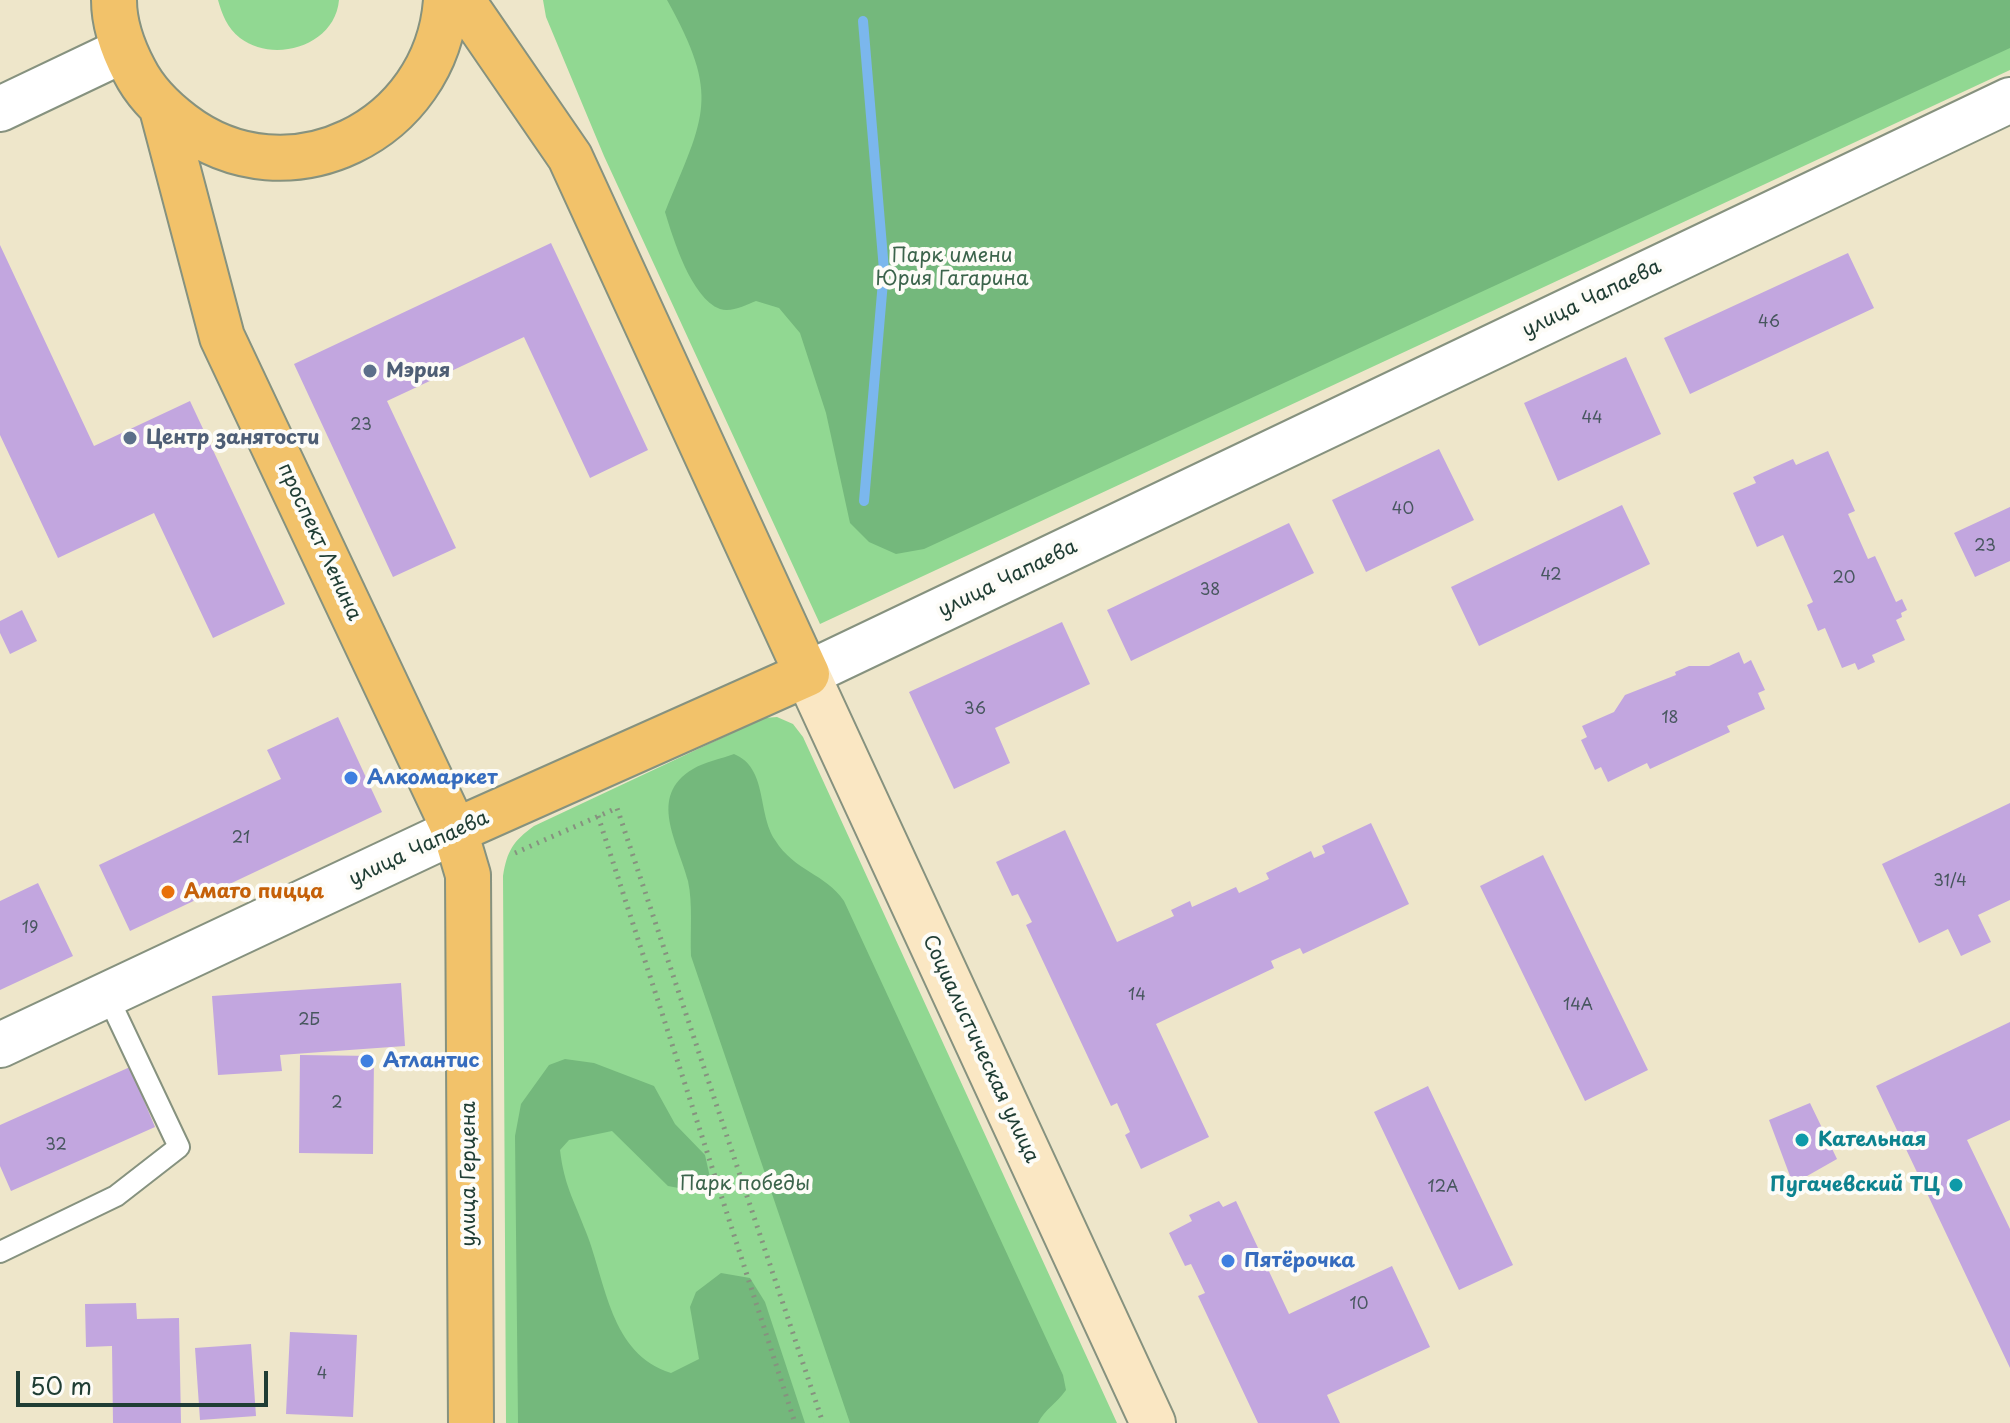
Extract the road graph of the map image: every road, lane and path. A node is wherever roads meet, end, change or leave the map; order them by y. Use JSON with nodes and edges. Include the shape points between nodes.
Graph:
{"nodes":[{"id":1,"x":114,"y":0,"type":"edge"},
{"id":2,"x":446,"y":0,"type":"edge"},
{"id":3,"x":462,"y":0,"type":"edge"},
{"id":4,"x":124,"y":50,"type":"junction"},
{"id":5,"x":2010,"y":100,"type":"edge"},
{"id":6,"x":0,"y":109,"type":"edge"},
{"id":7,"x":162,"y":109,"type":"junction"},
{"id":8,"x":807,"y":674,"type":"junction"},
{"id":9,"x":598,"y":816,"type":"junction"},
{"id":10,"x":455,"y":831,"type":"junction"},
{"id":11,"x":515,"y":853,"type":"dead end"},
{"id":12,"x":107,"y":995,"type":"junction"},
{"id":13,"x":0,"y":1045,"type":"edge"},
{"id":14,"x":0,"y":1252,"type":"edge"},
{"id":15,"x":471,"y":1423,"type":"edge"},
{"id":16,"x":795,"y":1423,"type":"edge"},
{"id":17,"x":823,"y":1423,"type":"edge"},
{"id":18,"x":1153,"y":1423,"type":"edge"}],
"edges":[{"from":1,"to":4,"type":"main road"},
{"from":2,"to":7,"type":"main road","via":[[445,24],[430,67],[404,104],[369,133],[329,151],[284,158],[239,153],[198,136]]},
{"from":3,"to":8,"type":"main road","via":[[570,157]]},
{"from":4,"to":6,"type":"street"},
{"from":4,"to":7,"type":"main road"},
{"from":5,"to":8,"type":"street","name":"улица Чапаева"},
{"from":7,"to":10,"type":"main road","name":"проспект Ленина","via":[[222,337]]},
{"from":8,"to":10,"type":"main road","name":"улица Чапаева"},
{"from":8,"to":18,"type":"main road","name":"Социалистическая улица"},
{"from":9,"to":11,"type":"path"},
{"from":9,"to":16,"type":"path"},
{"from":9,"to":17,"type":"path","via":[[617,808]]},
{"from":10,"to":12,"type":"street","name":"улица Чапаева"},
{"from":10,"to":15,"type":"main road","name":"улица Герцена","via":[[468,875]]},
{"from":12,"to":13,"type":"street","name":"улица Чапаева"},
{"from":12,"to":14,"type":"lane","via":[[179,1147],[116,1196]]}]}
